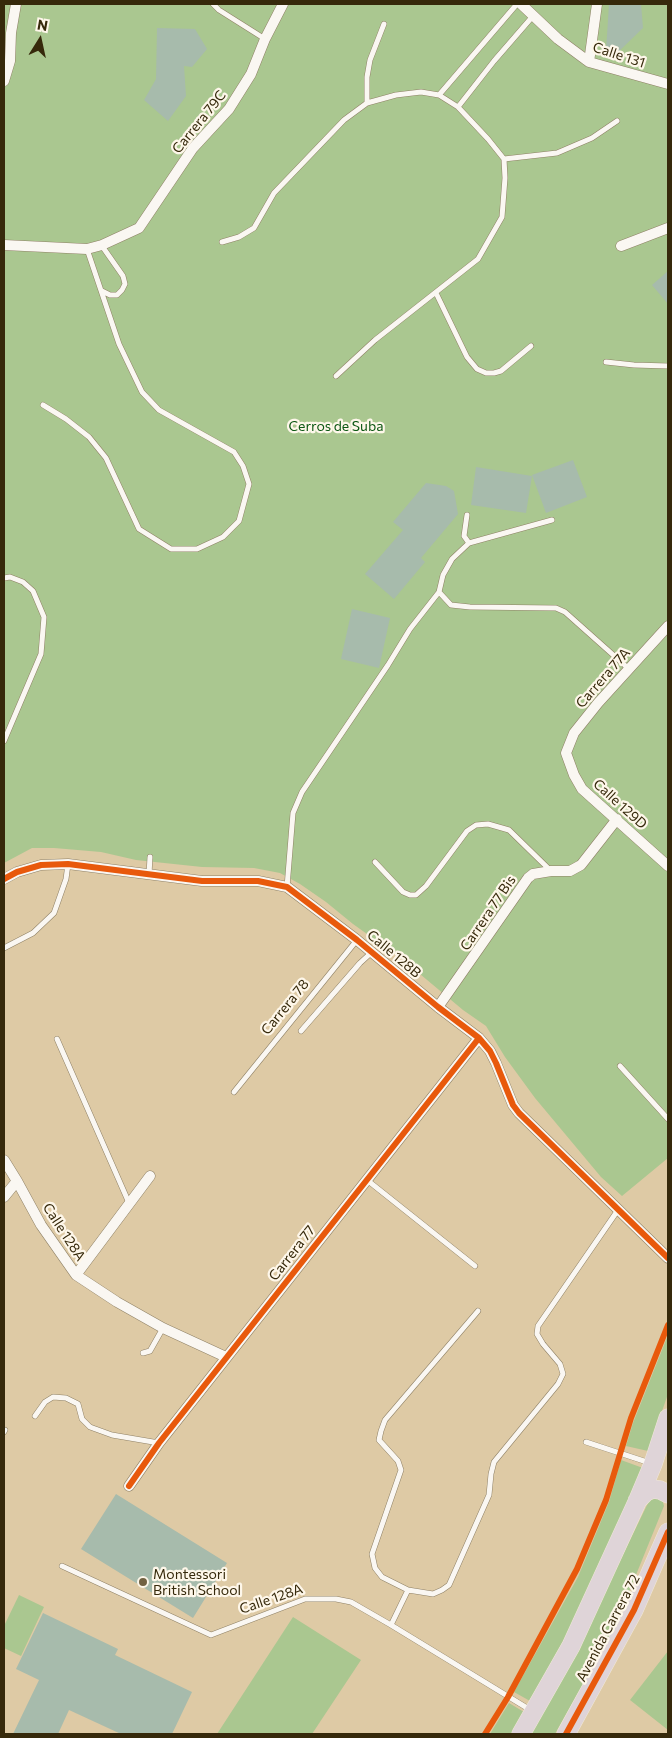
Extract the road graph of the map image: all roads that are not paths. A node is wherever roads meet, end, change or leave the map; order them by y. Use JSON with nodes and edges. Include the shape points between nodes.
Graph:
{"nodes":[{"id":1,"x":16,"y":4,"type":"edge"},
{"id":2,"x":213,"y":4,"type":"edge"},
{"id":3,"x":283,"y":4,"type":"edge"},
{"id":4,"x":517,"y":4,"type":"edge"},
{"id":5,"x":521,"y":4,"type":"edge"},
{"id":6,"x":597,"y":4,"type":"edge"},
{"id":7,"x":533,"y":16,"type":"junction"},
{"id":8,"x":384,"y":24,"type":"dead end"},
{"id":9,"x":8,"y":32,"type":"edge"},
{"id":10,"x":265,"y":40,"type":"junction"},
{"id":11,"x":589,"y":62,"type":"junction"},
{"id":12,"x":4,"y":81,"type":"edge"},
{"id":13,"x":668,"y":84,"type":"edge"},
{"id":14,"x":439,"y":94,"type":"junction"},
{"id":15,"x":367,"y":103,"type":"junction"},
{"id":16,"x":458,"y":107,"type":"junction"},
{"id":17,"x":617,"y":121,"type":"dead end"},
{"id":18,"x":504,"y":159,"type":"junction"},
{"id":19,"x":668,"y":228,"type":"edge"},
{"id":20,"x":222,"y":242,"type":"dead end"},
{"id":21,"x":4,"y":245,"type":"edge"},
{"id":22,"x":102,"y":245,"type":"junction"},
{"id":23,"x":622,"y":246,"type":"dead end"},
{"id":24,"x":87,"y":249,"type":"junction"},
{"id":25,"x":102,"y":291,"type":"junction"},
{"id":26,"x":436,"y":293,"type":"junction"},
{"id":27,"x":531,"y":346,"type":"dead end"},
{"id":28,"x":606,"y":362,"type":"dead end"},
{"id":29,"x":668,"y":366,"type":"edge"},
{"id":30,"x":336,"y":376,"type":"dead end"},
{"id":31,"x":43,"y":405,"type":"dead end"},
{"id":32,"x":467,"y":515,"type":"dead end"},
{"id":33,"x":552,"y":520,"type":"dead end"},
{"id":34,"x":469,"y":543,"type":"junction"},
{"id":35,"x":4,"y":578,"type":"edge"},
{"id":36,"x":439,"y":592,"type":"junction"},
{"id":37,"x":668,"y":626,"type":"edge"},
{"id":38,"x":629,"y":669,"type":"junction"},
{"id":39,"x":5,"y":733,"type":"edge"},
{"id":40,"x":4,"y":741,"type":"edge"},
{"id":41,"x":566,"y":753,"type":"joint"},
{"id":42,"x":617,"y":819,"type":"junction"},
{"id":43,"x":150,"y":857,"type":"dead end"},
{"id":44,"x":374,"y":862,"type":"dead end"},
{"id":45,"x":68,"y":864,"type":"junction"},
{"id":46,"x":668,"y":866,"type":"edge"},
{"id":47,"x":551,"y":871,"type":"junction"},
{"id":48,"x":149,"y":874,"type":"junction"},
{"id":49,"x":4,"y":879,"type":"edge"},
{"id":50,"x":286,"y":887,"type":"junction"},
{"id":51,"x":357,"y":940,"type":"junction"},
{"id":52,"x":4,"y":948,"type":"edge"},
{"id":53,"x":372,"y":952,"type":"junction"},
{"id":54,"x":438,"y":1007,"type":"junction"},
{"id":55,"x":301,"y":1031,"type":"dead end"},
{"id":56,"x":479,"y":1038,"type":"junction"},
{"id":57,"x":57,"y":1039,"type":"dead end"},
{"id":58,"x":620,"y":1066,"type":"dead end"},
{"id":59,"x":234,"y":1092,"type":"dead end"},
{"id":60,"x":668,"y":1119,"type":"edge"},
{"id":61,"x":4,"y":1160,"type":"edge"},
{"id":62,"x":150,"y":1176,"type":"dead end"},
{"id":63,"x":17,"y":1180,"type":"junction"},
{"id":64,"x":366,"y":1180,"type":"junction"},
{"id":65,"x":4,"y":1197,"type":"edge"},
{"id":66,"x":130,"y":1203,"type":"junction"},
{"id":67,"x":618,"y":1209,"type":"junction"},
{"id":68,"x":668,"y":1258,"type":"edge"},
{"id":69,"x":475,"y":1266,"type":"dead end"},
{"id":70,"x":76,"y":1275,"type":"junction"},
{"id":71,"x":478,"y":1311,"type":"dead end"},
{"id":72,"x":163,"y":1328,"type":"junction"},
{"id":73,"x":143,"y":1353,"type":"dead end"},
{"id":74,"x":226,"y":1357,"type":"junction"},
{"id":75,"x":36,"y":1416,"type":"dead end"},
{"id":76,"x":668,"y":1418,"type":"edge"},
{"id":77,"x":586,"y":1442,"type":"dead end"},
{"id":78,"x":159,"y":1443,"type":"junction"},
{"id":79,"x":653,"y":1464,"type":"junction"},
{"id":80,"x":128,"y":1486,"type":"dead end"},
{"id":81,"x":668,"y":1494,"type":"edge"},
{"id":82,"x":637,"y":1502,"type":"junction"},
{"id":83,"x":668,"y":1532,"type":"edge"},
{"id":84,"x":62,"y":1566,"type":"dead end"},
{"id":85,"x":408,"y":1590,"type":"junction"},
{"id":86,"x":391,"y":1625,"type":"junction"},
{"id":87,"x":534,"y":1712,"type":"junction"},
{"id":88,"x":521,"y":1734,"type":"edge"},
{"id":89,"x":566,"y":1734,"type":"edge"}],
"edges":[{"from":1,"to":9,"type":"street"},
{"from":2,"to":10,"type":"lane"},
{"from":3,"to":10,"type":"street","name":"Carrera 79C"},
{"from":4,"to":14,"type":"lane"},
{"from":5,"to":7,"type":"street","name":"Calle 131"},
{"from":6,"to":11,"type":"street"},
{"from":7,"to":11,"type":"street","name":"Calle 131","via":[[564,45]]},
{"from":7,"to":16,"type":"lane"},
{"from":8,"to":15,"type":"lane","via":[[370,60]]},
{"from":9,"to":12,"type":"street","via":[[10,61]]},
{"from":10,"to":22,"type":"street","name":"Carrera 79C","via":[[251,74],[229,109],[194,148],[139,228]]},
{"from":11,"to":13,"type":"street","name":"Calle 131"},
{"from":14,"to":15,"type":"lane","via":[[396,95]]},
{"from":14,"to":16,"type":"lane"},
{"from":15,"to":20,"type":"lane","via":[[344,120],[274,192],[254,228]]},
{"from":16,"to":18,"type":"lane"},
{"from":17,"to":18,"type":"lane","via":[[592,138],[557,153]]},
{"from":18,"to":26,"type":"lane","via":[[506,178],[502,217],[478,259]]},
{"from":19,"to":23,"type":"street"},
{"from":21,"to":24,"type":"street","name":"Carrera 79C"},
{"from":22,"to":24,"type":"street","name":"Carrera 79C"},
{"from":22,"to":25,"type":"lane","via":[[125,284],[117,295]]},
{"from":24,"to":25,"type":"lane"},
{"from":25,"to":31,"type":"lane","via":[[119,344],[142,392],[159,410],[234,452],[243,466],[249,484],[239,521],[223,538],[197,549],[171,549],[139,529],[106,458],[89,436]]},
{"from":26,"to":27,"type":"lane","via":[[467,357],[477,369],[486,373],[501,371]]},
{"from":26,"to":30,"type":"lane","via":[[375,340]]},
{"from":28,"to":29,"type":"lane"},
{"from":32,"to":34,"type":"lane","via":[[464,536]]},
{"from":33,"to":34,"type":"lane"},
{"from":34,"to":36,"type":"lane","via":[[452,558]]},
{"from":35,"to":39,"type":"lane","via":[[23,582],[33,591],[44,617],[41,654]]},
{"from":36,"to":38,"type":"lane","via":[[450,605],[556,608],[565,612]]},
{"from":36,"to":50,"type":"lane","via":[[410,629],[302,792],[293,813]]},
{"from":37,"to":38,"type":"street","name":"Carrera 77A"},
{"from":38,"to":41,"type":"street","name":"Carrera 77A","via":[[574,733]]},
{"from":39,"to":40,"type":"lane"},
{"from":41,"to":42,"type":"street","name":"Calle 129D","via":[[582,788]]},
{"from":42,"to":46,"type":"street","name":"Calle 129D"},
{"from":42,"to":47,"type":"street","name":"Carrera 77 Bis","via":[[581,865],[570,871]]},
{"from":43,"to":48,"type":"lane"},
{"from":44,"to":47,"type":"lane","via":[[403,892],[416,894],[426,886],[467,831],[476,825],[488,824],[509,830]]},
{"from":45,"to":48,"type":"street","name":"Calle 128B"},
{"from":45,"to":49,"type":"street","name":"Calle 128B","via":[[40,865]]},
{"from":45,"to":52,"type":"lane","via":[[54,913],[33,933]]},
{"from":47,"to":54,"type":"street","name":"Carrera 77 Bis","via":[[528,878]]},
{"from":48,"to":50,"type":"street","name":"Calle 128B"},
{"from":50,"to":51,"type":"street","name":"Calle 128B"},
{"from":51,"to":53,"type":"street","name":"Calle 128B"},
{"from":51,"to":59,"type":"lane","name":"Carrera 78"},
{"from":53,"to":54,"type":"street","name":"Calle 128B"},
{"from":53,"to":55,"type":"lane"},
{"from":54,"to":56,"type":"street","name":"Calle 128B"},
{"from":56,"to":64,"type":"street","name":"Carrera 77"},
{"from":56,"to":67,"type":"street","name":"Calle 128B","via":[[490,1051],[513,1105]]},
{"from":57,"to":66,"type":"lane"},
{"from":58,"to":60,"type":"lane"},
{"from":61,"to":63,"type":"street","name":"Calle 128A"},
{"from":62,"to":66,"type":"street"},
{"from":63,"to":65,"type":"street"},
{"from":63,"to":70,"type":"street","name":"Calle 128A","via":[[41,1225]]},
{"from":64,"to":69,"type":"lane"},
{"from":64,"to":74,"type":"street","name":"Carrera 77"},
{"from":66,"to":70,"type":"street"},
{"from":67,"to":68,"type":"street","name":"Calle 128B"},
{"from":67,"to":85,"type":"lane","via":[[538,1326],[537,1334],[560,1364],[563,1374],[494,1462],[489,1495],[449,1585],[433,1594]]},
{"from":70,"to":72,"type":"street","name":"Calle 128A"},
{"from":71,"to":85,"type":"lane","via":[[385,1420],[381,1431],[379,1440],[398,1461],[401,1470],[372,1554],[375,1568],[382,1577]]},
{"from":72,"to":73,"type":"lane","via":[[150,1351]]},
{"from":72,"to":74,"type":"street","name":"Calle 128A"},
{"from":74,"to":78,"type":"street","name":"Carrera 77"},
{"from":75,"to":78,"type":"lane","via":[[45,1402],[53,1397],[66,1398],[78,1404],[82,1419],[90,1427],[112,1435]]},
{"from":76,"to":79,"type":"highway","name":"Avenida Carrera 72"},
{"from":77,"to":79,"type":"lane"},
{"from":78,"to":80,"type":"street","name":"Carrera 77"},
{"from":79,"to":82,"type":"highway","name":"Avenida Carrera 72"},
{"from":81,"to":82,"type":"highway","via":[[653,1490],[646,1492]]},
{"from":82,"to":87,"type":"highway","name":"Avenida Carrera 72","via":[[571,1646]]},
{"from":83,"to":89,"type":"highway","name":"Avenida Carrera 72","via":[[634,1610]]},
{"from":84,"to":86,"type":"lane","name":"Calle 128A","via":[[211,1635],[305,1599],[351,1602]]},
{"from":85,"to":86,"type":"lane"},
{"from":86,"to":87,"type":"lane","name":"Calle 128A"},
{"from":87,"to":88,"type":"highway","name":"Avenida Carrera 72"}]}
